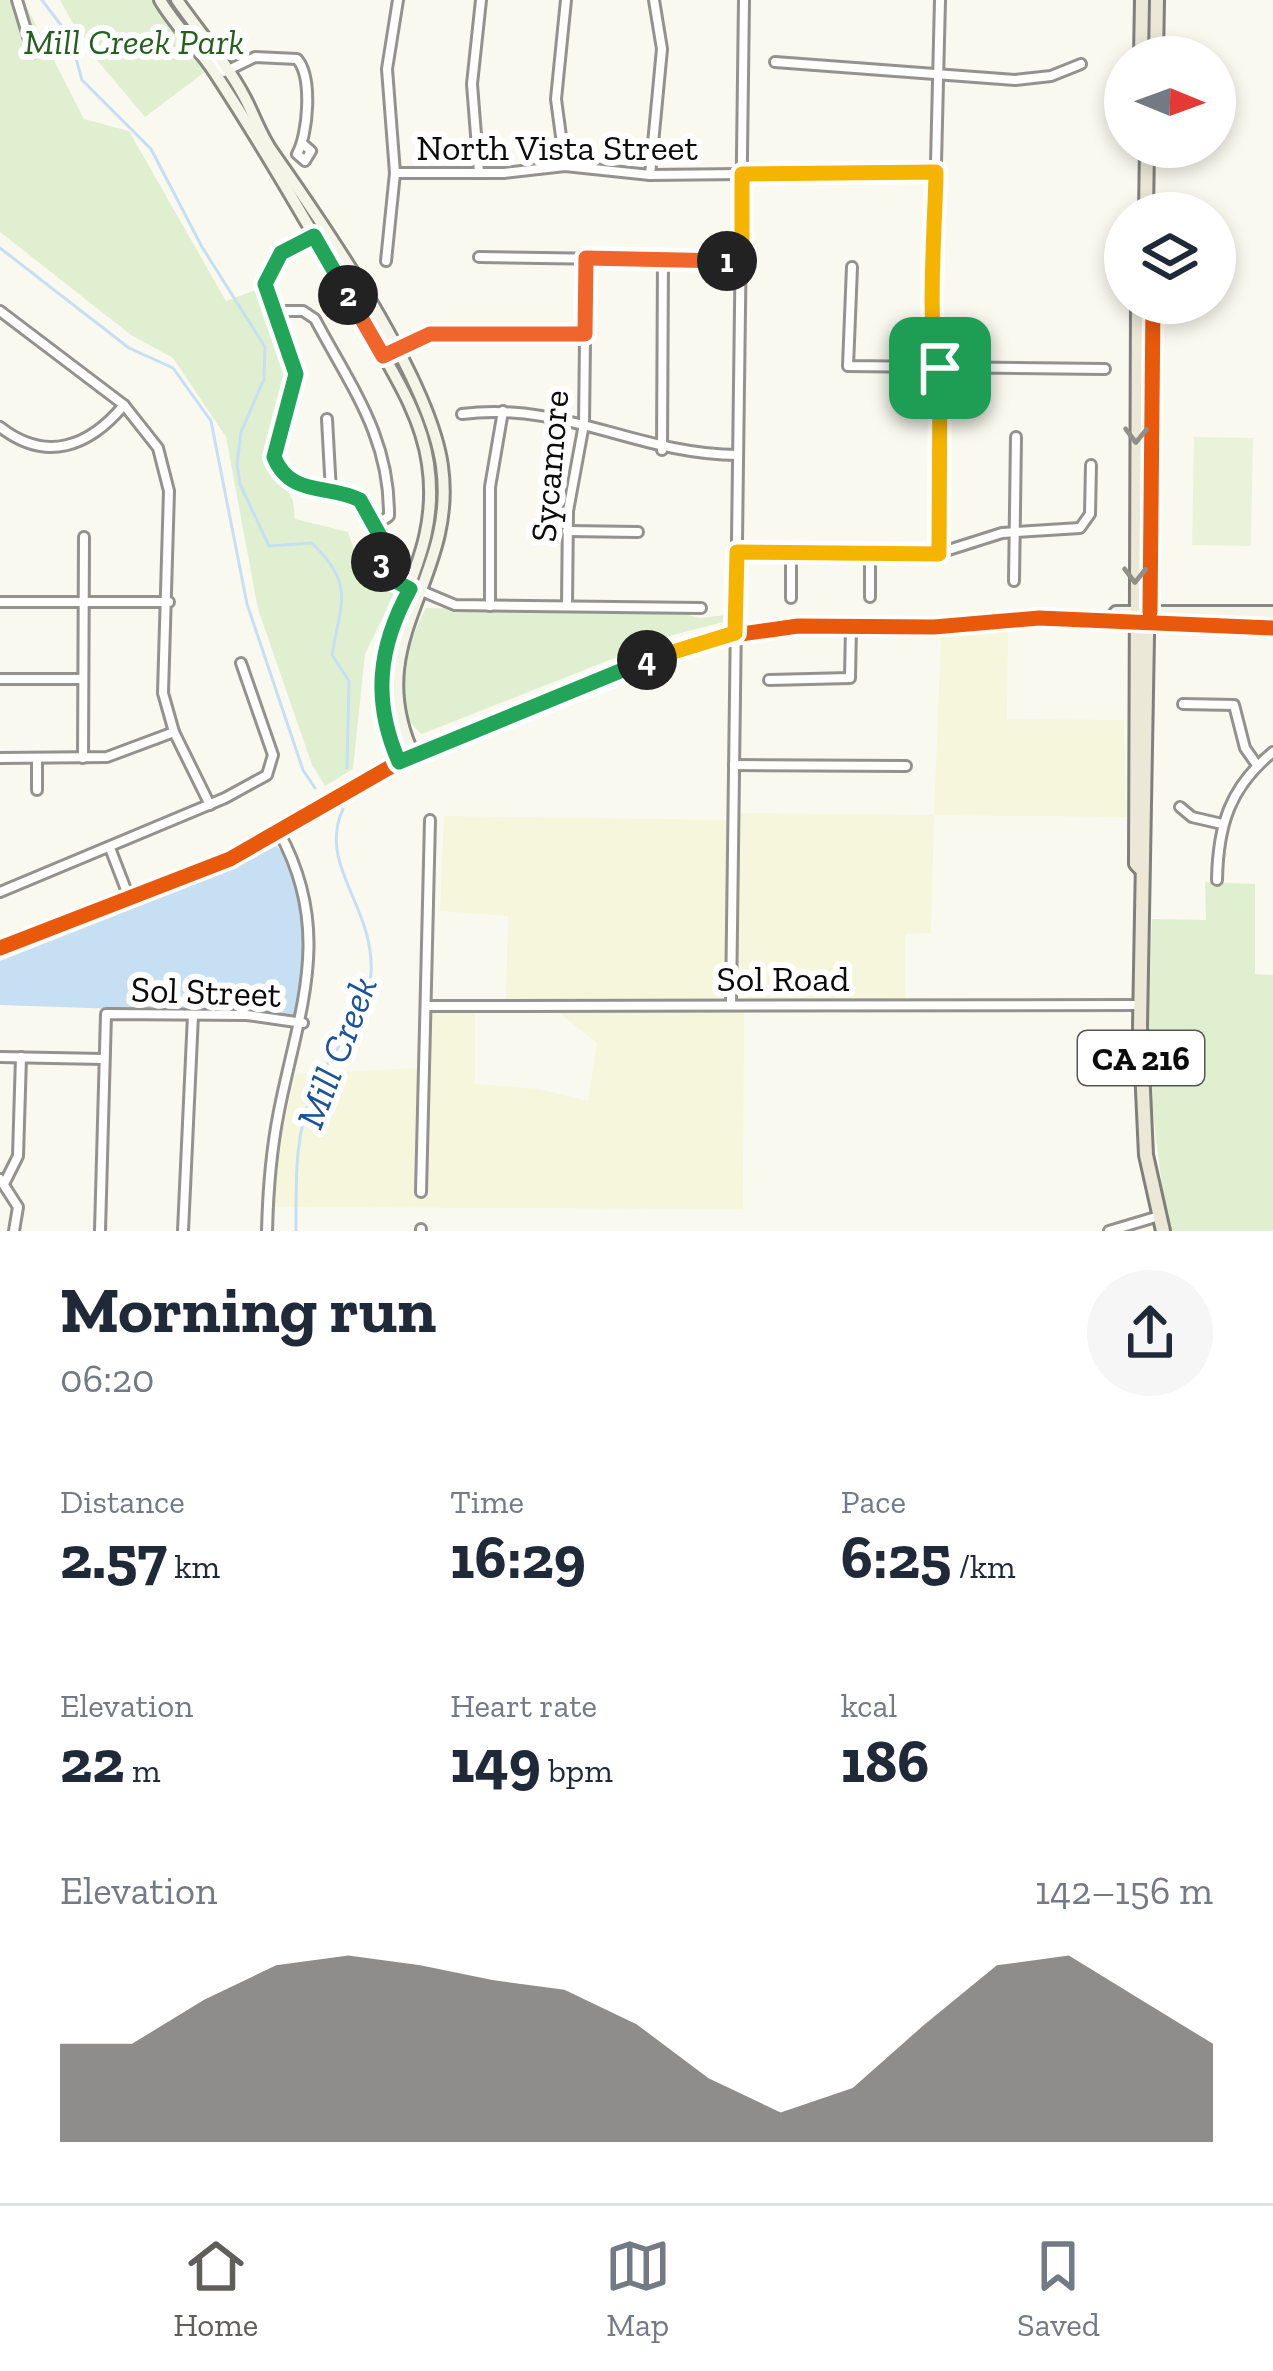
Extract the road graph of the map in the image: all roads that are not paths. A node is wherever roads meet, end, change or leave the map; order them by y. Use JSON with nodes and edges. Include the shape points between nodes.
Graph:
{"nodes":[{"id":1,"x":17,"y":0,"type":"edge"},
{"id":2,"x":160,"y":0,"type":"edge"},
{"id":3,"x":177,"y":0,"type":"edge"},
{"id":4,"x":398,"y":0,"type":"edge"},
{"id":5,"x":481,"y":0,"type":"edge"},
{"id":6,"x":566,"y":0,"type":"edge"},
{"id":7,"x":654,"y":0,"type":"edge"},
{"id":8,"x":744,"y":0,"type":"edge"},
{"id":9,"x":940,"y":0,"type":"edge"},
{"id":10,"x":1142,"y":0,"type":"edge"},
{"id":11,"x":1156,"y":0,"type":"edge"},
{"id":12,"x":1141,"y":36,"type":"edge"},
{"id":13,"x":1156,"y":36,"type":"edge"},
{"id":14,"x":33,"y":53,"type":"dead end"},
{"id":15,"x":201,"y":53,"type":"junction"},
{"id":16,"x":776,"y":62,"type":"dead end"},
{"id":17,"x":1081,"y":64,"type":"dead end"},
{"id":18,"x":227,"y":70,"type":"junction"},
{"id":19,"x":938,"y":73,"type":"junction"},
{"id":20,"x":303,"y":144,"type":"dead end"},
{"id":21,"x":566,"y":166,"type":"junction"},
{"id":22,"x":478,"y":172,"type":"junction"},
{"id":23,"x":936,"y":172,"type":"junction"},
{"id":24,"x":394,"y":173,"type":"junction"},
{"id":25,"x":742,"y":174,"type":"junction"},
{"id":26,"x":650,"y":175,"type":"junction"},
{"id":27,"x":314,"y":236,"type":"junction"},
{"id":28,"x":479,"y":257,"type":"dead end"},
{"id":29,"x":586,"y":258,"type":"junction"},
{"id":30,"x":663,"y":259,"type":"junction"},
{"id":31,"x":386,"y":261,"type":"dead end"},
{"id":32,"x":742,"y":261,"type":"junction"},
{"id":33,"x":852,"y":267,"type":"dead end"},
{"id":34,"x":272,"y":310,"type":"junction"},
{"id":35,"x":0,"y":311,"type":"edge"},
{"id":36,"x":1138,"y":324,"type":"edge"},
{"id":37,"x":1152,"y":324,"type":"edge"},
{"id":38,"x":585,"y":334,"type":"junction"},
{"id":39,"x":389,"y":353,"type":"junction"},
{"id":40,"x":940,"y":368,"type":"junction"},
{"id":41,"x":1105,"y":369,"type":"dead end"},
{"id":42,"x":124,"y":405,"type":"junction"},
{"id":43,"x":503,"y":411,"type":"junction"},
{"id":44,"x":462,"y":414,"type":"dead end"},
{"id":45,"x":327,"y":418,"type":"dead end"},
{"id":46,"x":584,"y":424,"type":"junction"},
{"id":47,"x":1,"y":430,"type":"edge"},
{"id":48,"x":1016,"y":437,"type":"dead end"},
{"id":49,"x":662,"y":450,"type":"junction"},
{"id":50,"x":738,"y":455,"type":"junction"},
{"id":51,"x":1090,"y":464,"type":"dead end"},
{"id":52,"x":331,"y":492,"type":"junction"},
{"id":53,"x":375,"y":526,"type":"junction"},
{"id":54,"x":1015,"y":530,"type":"junction"},
{"id":55,"x":567,"y":531,"type":"junction"},
{"id":56,"x":638,"y":532,"type":"dead end"},
{"id":57,"x":84,"y":538,"type":"dead end"},
{"id":58,"x":737,"y":552,"type":"junction"},
{"id":59,"x":791,"y":554,"type":"junction"},
{"id":60,"x":871,"y":554,"type":"junction"},
{"id":61,"x":939,"y":554,"type":"junction"},
{"id":62,"x":1014,"y":581,"type":"dead end"},
{"id":63,"x":416,"y":592,"type":"junction"},
{"id":64,"x":870,"y":597,"type":"dead end"},
{"id":65,"x":790,"y":598,"type":"dead end"},
{"id":66,"x":0,"y":602,"type":"edge"},
{"id":67,"x":83,"y":602,"type":"junction"},
{"id":68,"x":169,"y":602,"type":"junction"},
{"id":69,"x":490,"y":606,"type":"junction"},
{"id":70,"x":567,"y":606,"type":"junction"},
{"id":71,"x":701,"y":608,"type":"dead end"},
{"id":72,"x":1273,"y":613,"type":"edge"},
{"id":73,"x":1142,"y":619,"type":"junction"},
{"id":74,"x":851,"y":625,"type":"junction"},
{"id":75,"x":1273,"y":628,"type":"edge"},
{"id":76,"x":735,"y":633,"type":"junction"},
{"id":77,"x":241,"y":663,"type":"dead end"},
{"id":78,"x":0,"y":679,"type":"edge"},
{"id":79,"x":83,"y":680,"type":"junction"},
{"id":80,"x":769,"y":680,"type":"dead end"},
{"id":81,"x":1183,"y":704,"type":"dead end"},
{"id":82,"x":174,"y":732,"type":"junction"},
{"id":83,"x":1273,"y":752,"type":"edge"},
{"id":84,"x":414,"y":756,"type":"junction"},
{"id":85,"x":0,"y":758,"type":"edge"},
{"id":86,"x":37,"y":758,"type":"junction"},
{"id":87,"x":82,"y":758,"type":"junction"},
{"id":88,"x":399,"y":762,"type":"junction"},
{"id":89,"x":734,"y":765,"type":"junction"},
{"id":90,"x":1257,"y":765,"type":"junction"},
{"id":91,"x":906,"y":766,"type":"dead end"},
{"id":92,"x":38,"y":790,"type":"dead end"},
{"id":93,"x":210,"y":805,"type":"junction"},
{"id":94,"x":1180,"y":807,"type":"dead end"},
{"id":95,"x":430,"y":820,"type":"dead end"},
{"id":96,"x":1222,"y":824,"type":"junction"},
{"id":97,"x":279,"y":832,"type":"junction"},
{"id":98,"x":110,"y":848,"type":"junction"},
{"id":99,"x":1217,"y":880,"type":"dead end"},
{"id":100,"x":0,"y":892,"type":"edge"},
{"id":101,"x":130,"y":900,"type":"junction"},
{"id":102,"x":0,"y":948,"type":"edge"},
{"id":103,"x":731,"y":1004,"type":"junction"},
{"id":104,"x":1140,"y":1005,"type":"junction"},
{"id":105,"x":426,"y":1006,"type":"junction"},
{"id":106,"x":193,"y":1015,"type":"junction"},
{"id":107,"x":303,"y":1023,"type":"junction"},
{"id":108,"x":0,"y":1057,"type":"edge"},
{"id":109,"x":21,"y":1057,"type":"junction"},
{"id":110,"x":104,"y":1059,"type":"junction"},
{"id":111,"x":2,"y":1181,"type":"edge"},
{"id":112,"x":421,"y":1192,"type":"dead end"},
{"id":113,"x":1161,"y":1224,"type":"edge"},
{"id":114,"x":14,"y":1231,"type":"edge"},
{"id":115,"x":100,"y":1231,"type":"edge"},
{"id":116,"x":183,"y":1231,"type":"edge"},
{"id":117,"x":267,"y":1231,"type":"edge"},
{"id":118,"x":1109,"y":1231,"type":"edge"}],
"edges":[{"from":1,"to":14,"type":"street"},
{"from":2,"to":15,"type":"street"},
{"from":3,"to":18,"type":"street"},
{"from":4,"to":24,"type":"street","via":[[386,93]]},
{"from":5,"to":22,"type":"street","via":[[472,84]]},
{"from":6,"to":21,"type":"street","via":[[556,99]]},
{"from":7,"to":26,"type":"street","via":[[662,49]]},
{"from":8,"to":25,"type":"street"},
{"from":9,"to":19,"type":"street"},
{"from":10,"to":12,"type":"main road"},
{"from":11,"to":13,"type":"main road"},
{"from":15,"to":18,"type":"street"},
{"from":15,"to":27,"type":"street"},
{"from":16,"to":19,"type":"street"},
{"from":17,"to":19,"type":"street","via":[[1016,80]]},
{"from":18,"to":20,"type":"street","via":[[255,57],[302,64]]},
{"from":18,"to":39,"type":"street","via":[[315,209]]},
{"from":19,"to":23,"type":"street"},
{"from":21,"to":22,"type":"street","name":"North Vista Street"},
{"from":21,"to":26,"type":"street","name":"North Vista Street"},
{"from":22,"to":24,"type":"street","name":"North Vista Street"},
{"from":23,"to":25,"type":"street","name":"North Vista Street"},
{"from":23,"to":40,"type":"street","via":[[932,326]]},
{"from":24,"to":31,"type":"street"},
{"from":25,"to":26,"type":"street","name":"North Vista Street"},
{"from":25,"to":32,"type":"street"},
{"from":27,"to":34,"type":"street","via":[[281,253],[265,284]]},
{"from":27,"to":39,"type":"street"},
{"from":28,"to":29,"type":"street"},
{"from":29,"to":30,"type":"street"},
{"from":29,"to":38,"type":"street","name":"Sycamore"},
{"from":30,"to":32,"type":"street"},
{"from":30,"to":49,"type":"street"},
{"from":32,"to":50,"type":"street"},
{"from":33,"to":40,"type":"street","via":[[848,365]]},
{"from":34,"to":52,"type":"street","via":[[296,374],[275,463],[303,488]]},
{"from":34,"to":53,"type":"street","via":[[316,319],[373,428],[389,471],[388,516]]},
{"from":35,"to":42,"type":"street"},
{"from":36,"to":73,"type":"main road","number":"CA 216","one_way":true},
{"from":37,"to":73,"type":"main road","number":"CA 216"},
{"from":38,"to":39,"type":"street","via":[[448,333]]},
{"from":38,"to":46,"type":"street","name":"Sycamore"},
{"from":39,"to":63,"type":"street","via":[[430,478]]},
{"from":40,"to":41,"type":"street"},
{"from":40,"to":61,"type":"street"},
{"from":42,"to":47,"type":"street","via":[[90,439],[71,446],[27,444]]},
{"from":42,"to":68,"type":"street","via":[[150,432],[166,469]]},
{"from":43,"to":44,"type":"street"},
{"from":43,"to":46,"type":"street"},
{"from":43,"to":69,"type":"street","via":[[490,487]]},
{"from":45,"to":52,"type":"street"},
{"from":46,"to":49,"type":"street"},
{"from":46,"to":55,"type":"street","name":"Sycamore"},
{"from":48,"to":54,"type":"street"},
{"from":49,"to":50,"type":"street"},
{"from":50,"to":58,"type":"street"},
{"from":51,"to":54,"type":"street","via":[[1090,514],[1080,529]]},
{"from":52,"to":53,"type":"street","via":[[360,500]]},
{"from":53,"to":63,"type":"street","via":[[383,573]]},
{"from":54,"to":61,"type":"street"},
{"from":54,"to":62,"type":"street"},
{"from":55,"to":56,"type":"street"},
{"from":55,"to":70,"type":"street","name":"Sycamore"},
{"from":57,"to":67,"type":"street"},
{"from":58,"to":59,"type":"street"},
{"from":58,"to":76,"type":"street"},
{"from":59,"to":60,"type":"street"},
{"from":59,"to":65,"type":"street"},
{"from":60,"to":61,"type":"street"},
{"from":60,"to":64,"type":"street"},
{"from":63,"to":69,"type":"street","via":[[445,604]]},
{"from":63,"to":84,"type":"street","via":[[395,676]]},
{"from":63,"to":88,"type":"street","via":[[388,634],[380,671]]},
{"from":66,"to":67,"type":"street"},
{"from":67,"to":68,"type":"street"},
{"from":67,"to":79,"type":"street"},
{"from":68,"to":82,"type":"street","via":[[160,671]]},
{"from":69,"to":70,"type":"street"},
{"from":70,"to":71,"type":"street"},
{"from":72,"to":73,"type":"street"},
{"from":73,"to":74,"type":"street","via":[[1116,612],[1111,619]]},
{"from":73,"to":75,"type":"street"},
{"from":73,"to":104,"type":"main road","number":"CA 216"},
{"from":74,"to":76,"type":"street"},
{"from":74,"to":80,"type":"street","via":[[850,678]]},
{"from":76,"to":84,"type":"street","via":[[664,653]]},
{"from":76,"to":89,"type":"street"},
{"from":77,"to":93,"type":"street","via":[[273,755],[269,772]]},
{"from":78,"to":79,"type":"street"},
{"from":79,"to":87,"type":"street"},
{"from":81,"to":90,"type":"street","via":[[1234,705]]},
{"from":82,"to":87,"type":"street","via":[[130,753]]},
{"from":82,"to":93,"type":"street"},
{"from":83,"to":90,"type":"street"},
{"from":84,"to":88,"type":"street"},
{"from":85,"to":86,"type":"street"},
{"from":86,"to":87,"type":"street"},
{"from":86,"to":92,"type":"street"},
{"from":88,"to":97,"type":"street"},
{"from":89,"to":91,"type":"street"},
{"from":89,"to":103,"type":"street"},
{"from":90,"to":96,"type":"street"},
{"from":93,"to":98,"type":"street"},
{"from":94,"to":96,"type":"street"},
{"from":95,"to":105,"type":"street"},
{"from":96,"to":99,"type":"street"},
{"from":97,"to":101,"type":"street"},
{"from":97,"to":107,"type":"street","via":[[308,921]]},
{"from":98,"to":100,"type":"street"},
{"from":98,"to":101,"type":"street"},
{"from":101,"to":102,"type":"street"},
{"from":103,"to":104,"type":"street","name":"Sol Road"},
{"from":103,"to":105,"type":"street","name":"Sol Road"},
{"from":104,"to":113,"type":"main road","number":"CA 216","via":[[1145,1141]]},
{"from":105,"to":112,"type":"street"},
{"from":106,"to":107,"type":"street","name":"Sol Street"},
{"from":106,"to":110,"type":"street","name":"Sol Street","via":[[106,1015]]},
{"from":106,"to":116,"type":"street"},
{"from":107,"to":117,"type":"street","via":[[273,1141]]},
{"from":108,"to":109,"type":"street"},
{"from":109,"to":110,"type":"street"},
{"from":109,"to":111,"type":"street","via":[[18,1156]]},
{"from":110,"to":115,"type":"street"},
{"from":111,"to":114,"type":"street","via":[[18,1207]]},
{"from":113,"to":118,"type":"street"}]}
